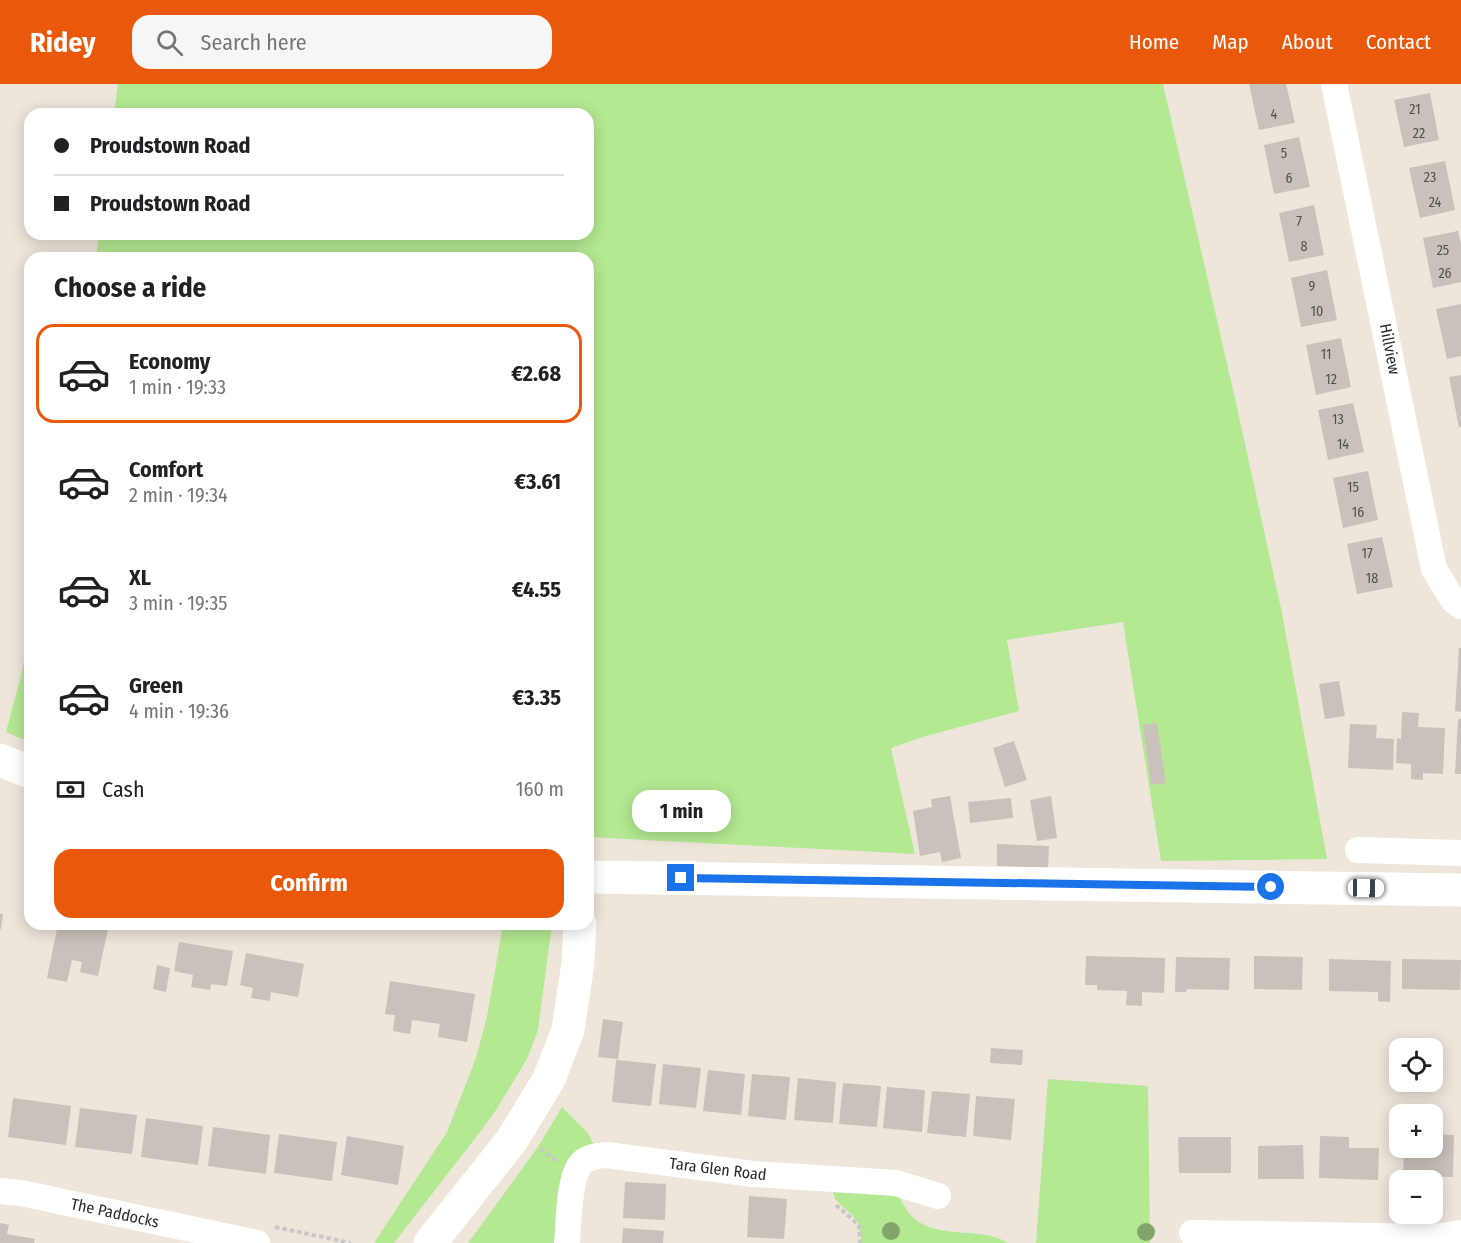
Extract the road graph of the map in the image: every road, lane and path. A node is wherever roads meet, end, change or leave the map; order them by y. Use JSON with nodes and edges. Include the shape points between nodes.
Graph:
{"nodes":[{"id":1,"x":1334,"y":84,"type":"edge"},
{"id":2,"x":1461,"y":606,"type":"edge"},
{"id":3,"x":0,"y":760,"type":"edge"},
{"id":4,"x":24,"y":770,"type":"edge"},
{"id":5,"x":1358,"y":850,"type":"dead end"},
{"id":6,"x":1461,"y":853,"type":"edge"},
{"id":7,"x":594,"y":877,"type":"edge"},
{"id":8,"x":1461,"y":890,"type":"edge"},
{"id":9,"x":580,"y":930,"type":"edge"},
{"id":10,"x":538,"y":1147,"type":"dead end"},
{"id":11,"x":561,"y":1164,"type":"dead end"},
{"id":12,"x":832,"y":1179,"type":"junction"},
{"id":13,"x":0,"y":1191,"type":"edge"},
{"id":14,"x":938,"y":1196,"type":"dead end"},
{"id":15,"x":1192,"y":1233,"type":"dead end"},
{"id":16,"x":1461,"y":1233,"type":"edge"},
{"id":17,"x":230,"y":1240,"type":"edge"},
{"id":18,"x":257,"y":1243,"type":"edge"},
{"id":19,"x":430,"y":1243,"type":"edge"},
{"id":20,"x":567,"y":1243,"type":"edge"},
{"id":21,"x":860,"y":1243,"type":"edge"}],
"edges":[{"from":1,"to":2,"type":"street","name":"Hillview","via":[[1434,569]]},
{"from":3,"to":4,"type":"main road"},
{"from":5,"to":6,"type":"street"},
{"from":7,"to":8,"type":"main road"},
{"from":9,"to":19,"type":"main road","via":[[568,1029],[549,1079],[512,1140]]},
{"from":10,"to":11,"type":"path"},
{"from":12,"to":14,"type":"street","name":"Tara Glen Road","via":[[896,1184]]},
{"from":12,"to":20,"type":"street","name":"Tara Glen Road","via":[[592,1156],[582,1162],[575,1174]]},
{"from":12,"to":21,"type":"path","via":[[832,1202],[859,1225]]},
{"from":13,"to":17,"type":"street","name":"The Paddocks","via":[[21,1192]]},
{"from":15,"to":16,"type":"street","via":[[1434,1237]]},
{"from":17,"to":18,"type":"street","name":"The Paddocks"}]}
